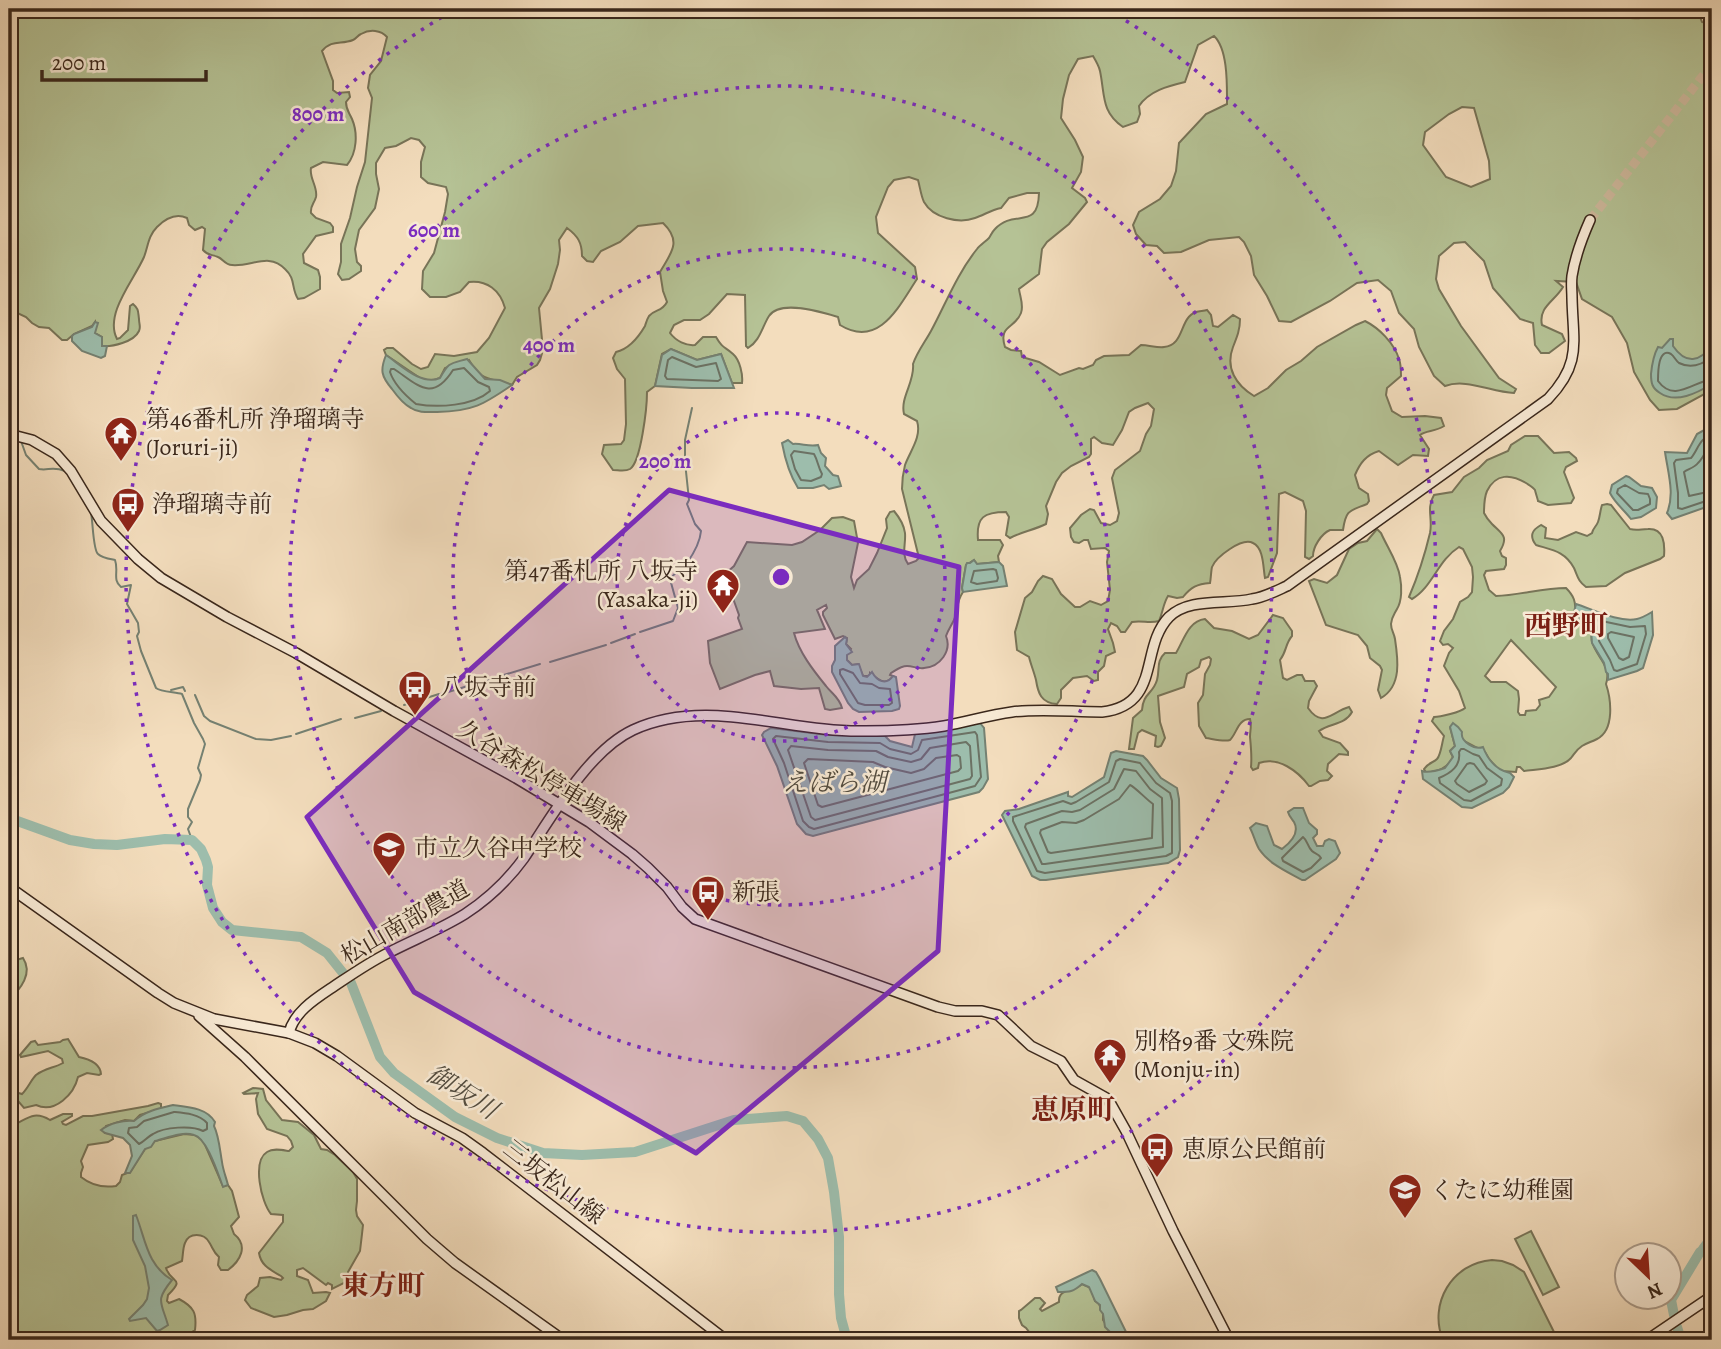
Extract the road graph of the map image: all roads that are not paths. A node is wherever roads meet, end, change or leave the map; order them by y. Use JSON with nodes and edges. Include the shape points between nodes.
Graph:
{"nodes":[{"id":1,"x":1590,"y":220,"type":"tunnel mouth"},
{"id":2,"x":9,"y":434,"type":"edge"},
{"id":3,"x":560,"y":804,"type":"junction"},
{"id":4,"x":9,"y":887,"type":"edge"},
{"id":5,"x":194,"y":1012,"type":"junction"},
{"id":6,"x":224,"y":1021,"type":"junction"},
{"id":7,"x":218,"y":1033,"type":"junction"},
{"id":8,"x":289,"y":1033,"type":"junction"},
{"id":9,"x":1712,"y":1296,"type":"edge"},
{"id":10,"x":563,"y":1340,"type":"edge"},
{"id":11,"x":726,"y":1340,"type":"edge"},
{"id":12,"x":1229,"y":1340,"type":"edge"},
{"id":13,"x":1647,"y":1340,"type":"edge"}],
"edges":[{"from":1,"to":3,"type":"main road","name":"松山南部農道","via":[[1572,276],[1573,359],[1548,399],[1287,586],[1261,597],[1201,603],[1173,614],[1157,636],[1144,684],[1126,704],[1111,711],[1032,710],[887,731],[834,730],[712,715],[666,719],[620,738],[584,771]]},
{"from":2,"to":3,"type":"main road","name":"久谷森松停車場線","via":[[56,454],[101,521],[161,578]]},
{"from":3,"to":8,"type":"main road","name":"松山南部農道","via":[[514,872],[488,897],[334,986],[296,1017]]},
{"from":3,"to":12,"type":"main road","name":"久谷森松停車場線","via":[[632,854],[695,919],[938,1007],[993,1013],[1031,1046],[1061,1061],[1074,1080],[1108,1099]]},
{"from":4,"to":5,"type":"main road","name":"三坂松山線","via":[[158,993]]},
{"from":5,"to":6,"type":"main road","name":"三坂松山線"},
{"from":5,"to":7,"type":"main road","name":"三坂松山線"},
{"from":6,"to":7,"type":"main road"},
{"from":6,"to":8,"type":"main road","name":"三坂松山線"},
{"from":7,"to":10,"type":"main road","name":"三坂松山線","via":[[427,1239]]},
{"from":8,"to":11,"type":"main road","name":"三坂松山線","via":[[326,1049],[415,1113],[462,1138]]},
{"from":9,"to":13,"type":"main road"}]}
